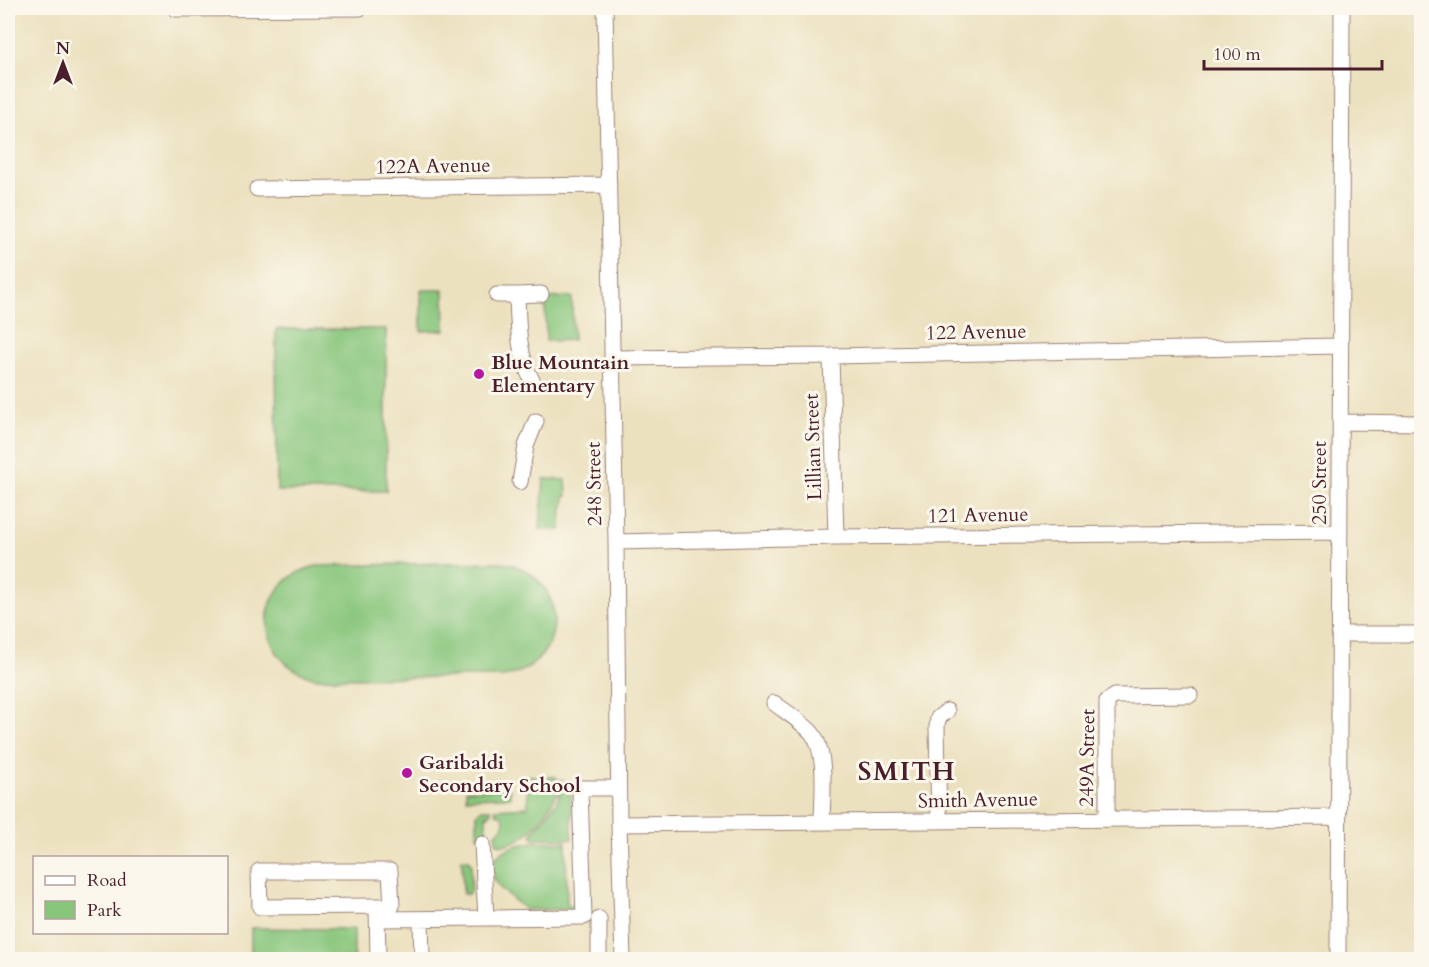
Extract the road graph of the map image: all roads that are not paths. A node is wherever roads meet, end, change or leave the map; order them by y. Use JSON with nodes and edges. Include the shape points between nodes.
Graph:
{"nodes":[{"id":1,"x":360,"y":8,"type":"edge"},
{"id":2,"x":605,"y":8,"type":"edge"},
{"id":3,"x":1342,"y":8,"type":"edge"},
{"id":4,"x":176,"y":9,"type":"dead end"},
{"id":5,"x":609,"y":185,"type":"junction"},
{"id":6,"x":256,"y":189,"type":"dead end"},
{"id":7,"x":541,"y":294,"type":"dead end"},
{"id":8,"x":497,"y":295,"type":"dead end"},
{"id":9,"x":517,"y":295,"type":"junction"},
{"id":10,"x":1340,"y":346,"type":"junction"},
{"id":11,"x":831,"y":356,"type":"junction"},
{"id":12,"x":612,"y":358,"type":"junction"},
{"id":13,"x":533,"y":382,"type":"dead end"},
{"id":14,"x":536,"y":421,"type":"dead end"},
{"id":15,"x":1340,"y":422,"type":"junction"},
{"id":16,"x":1422,"y":423,"type":"edge"},
{"id":17,"x":520,"y":482,"type":"dead end"},
{"id":18,"x":1340,"y":532,"type":"junction"},
{"id":19,"x":836,"y":537,"type":"junction"},
{"id":20,"x":616,"y":542,"type":"junction"},
{"id":21,"x":1340,"y":634,"type":"junction"},
{"id":22,"x":1422,"y":634,"type":"edge"},
{"id":23,"x":1190,"y":695,"type":"dead end"},
{"id":24,"x":774,"y":703,"type":"dead end"},
{"id":25,"x":947,"y":711,"type":"dead end"},
{"id":26,"x":609,"y":788,"type":"dead end"},
{"id":27,"x":1338,"y":817,"type":"junction"},
{"id":28,"x":1107,"y":819,"type":"junction"},
{"id":29,"x":939,"y":821,"type":"junction"},
{"id":30,"x":822,"y":822,"type":"junction"},
{"id":31,"x":619,"y":825,"type":"junction"},
{"id":32,"x":482,"y":844,"type":"dead end"},
{"id":33,"x":377,"y":913,"type":"junction"},
{"id":34,"x":486,"y":918,"type":"junction"},
{"id":35,"x":592,"y":918,"type":"junction"},
{"id":36,"x":421,"y":919,"type":"junction"},
{"id":37,"x":622,"y":921,"type":"junction"},
{"id":38,"x":378,"y":960,"type":"edge"},
{"id":39,"x":422,"y":960,"type":"edge"},
{"id":40,"x":599,"y":960,"type":"edge"},
{"id":41,"x":623,"y":960,"type":"edge"},
{"id":42,"x":1338,"y":960,"type":"edge"}],
"edges":[{"from":1,"to":4,"type":"street"},
{"from":2,"to":5,"type":"street","name":"248 Street"},
{"from":3,"to":10,"type":"street","name":"250 Street"},
{"from":5,"to":6,"type":"street","name":"122A Avenue"},
{"from":5,"to":12,"type":"street","name":"248 Street"},
{"from":7,"to":9,"type":"street"},
{"from":8,"to":9,"type":"street"},
{"from":9,"to":13,"type":"street","via":[[518,332]]},
{"from":10,"to":11,"type":"street","name":"122 Avenue"},
{"from":10,"to":15,"type":"street","name":"250 Street"},
{"from":11,"to":12,"type":"street","name":"122 Avenue"},
{"from":11,"to":19,"type":"street","name":"Lillian Street"},
{"from":12,"to":20,"type":"street","name":"248 Street"},
{"from":14,"to":17,"type":"street"},
{"from":15,"to":16,"type":"street"},
{"from":15,"to":18,"type":"street","name":"250 Street"},
{"from":18,"to":19,"type":"street","name":"121 Avenue"},
{"from":18,"to":21,"type":"street","name":"250 Street"},
{"from":19,"to":20,"type":"street","name":"121 Avenue"},
{"from":20,"to":31,"type":"street","name":"248 Street"},
{"from":21,"to":22,"type":"street"},
{"from":21,"to":27,"type":"street","name":"250 Street"},
{"from":23,"to":28,"type":"street","name":"249A Street","via":[[1115,696],[1107,701]]},
{"from":24,"to":30,"type":"street","via":[[811,732],[818,743]]},
{"from":25,"to":29,"type":"street","via":[[938,718],[937,727]]},
{"from":26,"to":35,"type":"street","via":[[580,788]]},
{"from":27,"to":28,"type":"street","name":"Smith Avenue"},
{"from":27,"to":42,"type":"street","name":"250 Street"},
{"from":28,"to":29,"type":"street","name":"Smith Avenue"},
{"from":29,"to":30,"type":"street","name":"Smith Avenue"},
{"from":30,"to":31,"type":"street","name":"Smith Avenue"},
{"from":31,"to":37,"type":"street","name":"248 Street"},
{"from":32,"to":34,"type":"street"},
{"from":33,"to":33,"type":"street","via":[[392,906],[390,871],[259,871],[260,907]]},
{"from":33,"to":36,"type":"street"},
{"from":33,"to":38,"type":"street"},
{"from":34,"to":35,"type":"street"},
{"from":34,"to":36,"type":"street"},
{"from":35,"to":37,"type":"street"},
{"from":35,"to":40,"type":"street"},
{"from":36,"to":39,"type":"street"},
{"from":37,"to":41,"type":"street","name":"248 Street"}]}
